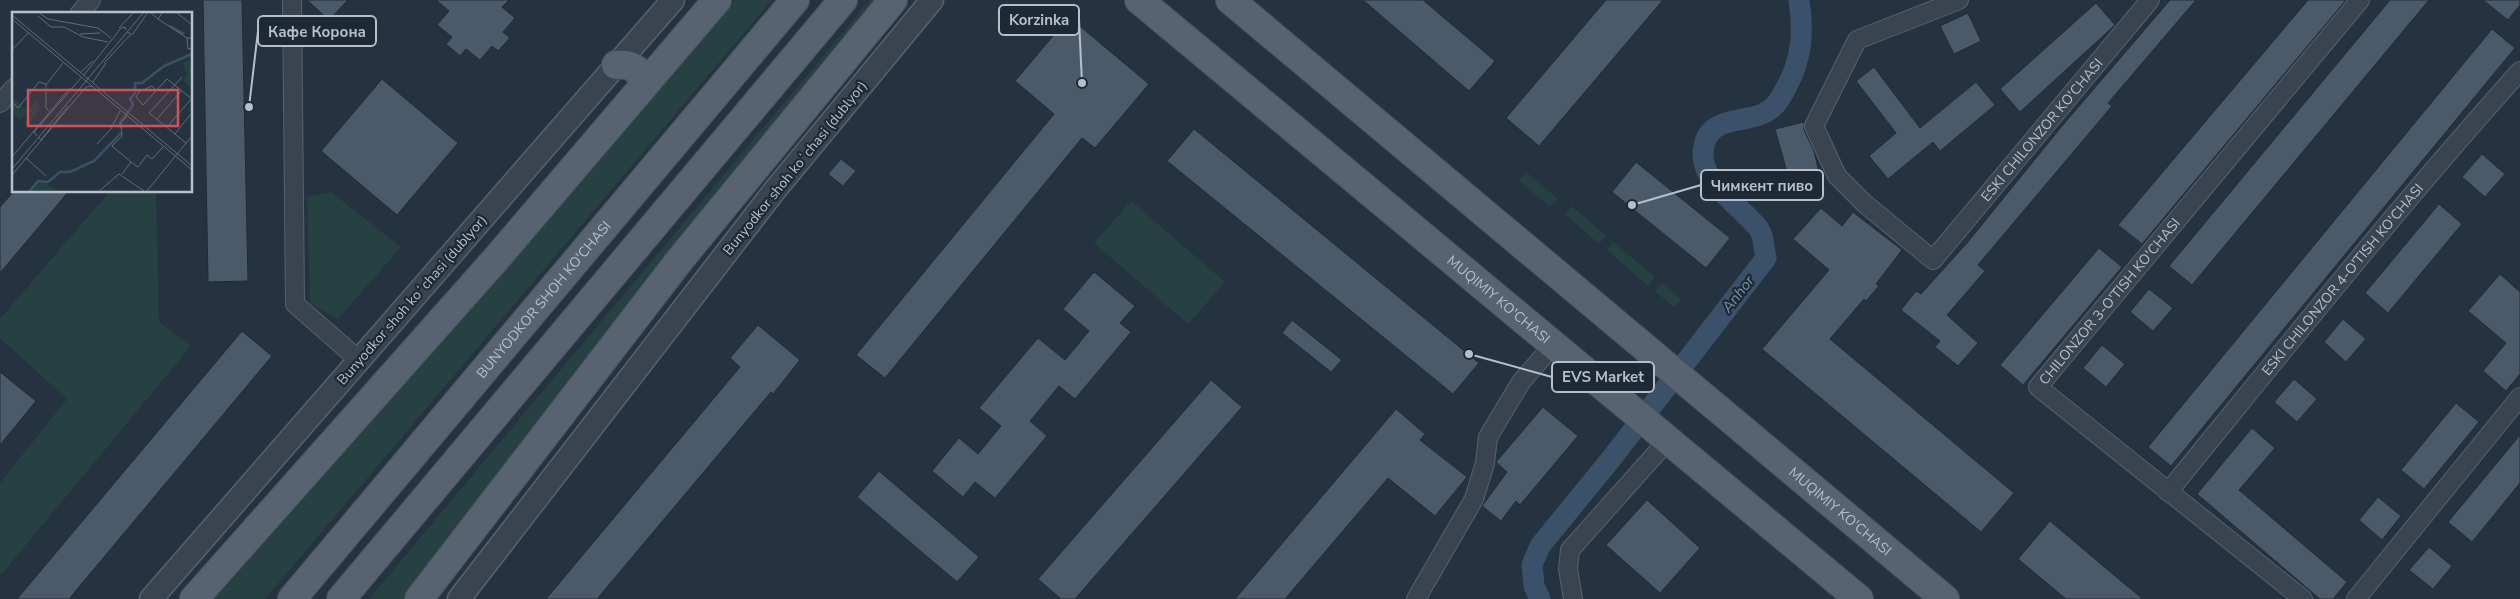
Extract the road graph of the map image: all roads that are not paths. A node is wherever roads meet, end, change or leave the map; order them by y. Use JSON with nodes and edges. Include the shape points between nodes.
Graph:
{"nodes":[{"id":1,"x":91,"y":0,"type":"edge"},
{"id":2,"x":292,"y":0,"type":"edge"},
{"id":3,"x":673,"y":0,"type":"edge"},
{"id":4,"x":717,"y":0,"type":"edge"},
{"id":5,"x":795,"y":0,"type":"edge"},
{"id":6,"x":843,"y":0,"type":"edge"},
{"id":7,"x":893,"y":0,"type":"edge"},
{"id":8,"x":932,"y":0,"type":"edge"},
{"id":9,"x":1139,"y":0,"type":"edge"},
{"id":10,"x":1230,"y":0,"type":"edge"},
{"id":11,"x":1959,"y":0,"type":"edge"},
{"id":12,"x":2360,"y":0,"type":"edge"},
{"id":13,"x":2147,"y":1,"type":"edge"},
{"id":14,"x":81,"y":12,"type":"edge"},
{"id":15,"x":616,"y":65,"type":"junction"},
{"id":16,"x":2520,"y":71,"type":"edge"},
{"id":17,"x":642,"y":88,"type":"junction"},
{"id":18,"x":12,"y":90,"type":"edge"},
{"id":19,"x":0,"y":103,"type":"edge"},
{"id":20,"x":1554,"y":344,"type":"junction"},
{"id":21,"x":359,"y":360,"type":"junction"},
{"id":22,"x":2520,"y":398,"type":"edge"},
{"id":23,"x":1664,"y":435,"type":"junction"},
{"id":24,"x":2168,"y":492,"type":"junction"},
{"id":25,"x":151,"y":599,"type":"edge"},
{"id":26,"x":194,"y":599,"type":"edge"},
{"id":27,"x":292,"y":599,"type":"edge"},
{"id":28,"x":341,"y":599,"type":"edge"},
{"id":29,"x":419,"y":599,"type":"edge"},
{"id":30,"x":459,"y":599,"type":"edge"},
{"id":31,"x":1416,"y":599,"type":"edge"},
{"id":32,"x":1573,"y":599,"type":"edge"},
{"id":33,"x":1859,"y":599,"type":"edge"},
{"id":34,"x":1945,"y":599,"type":"edge"},
{"id":35,"x":2303,"y":599,"type":"edge"},
{"id":36,"x":2356,"y":599,"type":"edge"}],
"edges":[{"from":1,"to":14,"type":"street"},
{"from":2,"to":21,"type":"street","via":[[295,304]]},
{"from":3,"to":15,"type":"street","name":"Bunyodkor shoh koʻchasi (dublyor)"},
{"from":4,"to":17,"type":"main road"},
{"from":5,"to":27,"type":"main road","name":"BUNYODKOR SHOH KO'CHASI"},
{"from":6,"to":28,"type":"main road"},
{"from":7,"to":29,"type":"main road","via":[[679,261]]},
{"from":8,"to":30,"type":"street","name":"Bunyodkor shoh koʻchasi (dublyor)","via":[[775,190]]},
{"from":9,"to":20,"type":"main road","name":"MUQIMIY KO'CHASI"},
{"from":10,"to":34,"type":"main road","name":"MUQIMIY KO'CHASI"},
{"from":11,"to":13,"type":"street","name":"ESKI CHILONZOR KO'CHASI","via":[[1857,40],[1814,126],[1837,176],[1864,203],[1933,260]]},
{"from":12,"to":24,"type":"street","name":"CHILONZOR 3-O'TISH KO'CHASI","via":[[2038,387]]},
{"from":15,"to":17,"type":"main road","via":[[627,64],[637,69],[642,78]]},
{"from":15,"to":21,"type":"street","name":"Bunyodkor shoh koʻchasi (dublyor)"},
{"from":16,"to":24,"type":"street","name":"ESKI CHILONZOR 4-O'TISH KO'CHASI","via":[[2470,126]]},
{"from":17,"to":26,"type":"main road","via":[[496,259]]},
{"from":18,"to":19,"type":"street"},
{"from":20,"to":23,"type":"main road","name":"MUQIMIY KO'CHASI"},
{"from":20,"to":31,"type":"street","via":[[1520,382],[1488,436],[1485,463],[1474,499]]},
{"from":21,"to":25,"type":"street","name":"Bunyodkor shoh koʻchasi (dublyor)"},
{"from":22,"to":36,"type":"street"},
{"from":23,"to":32,"type":"street","via":[[1570,550],[1568,569]]},
{"from":23,"to":33,"type":"main road","name":"MUQIMIY KO'CHASI"},
{"from":24,"to":35,"type":"street","name":"CHILONZOR 3-O'TISH KO'CHASI"}]}
